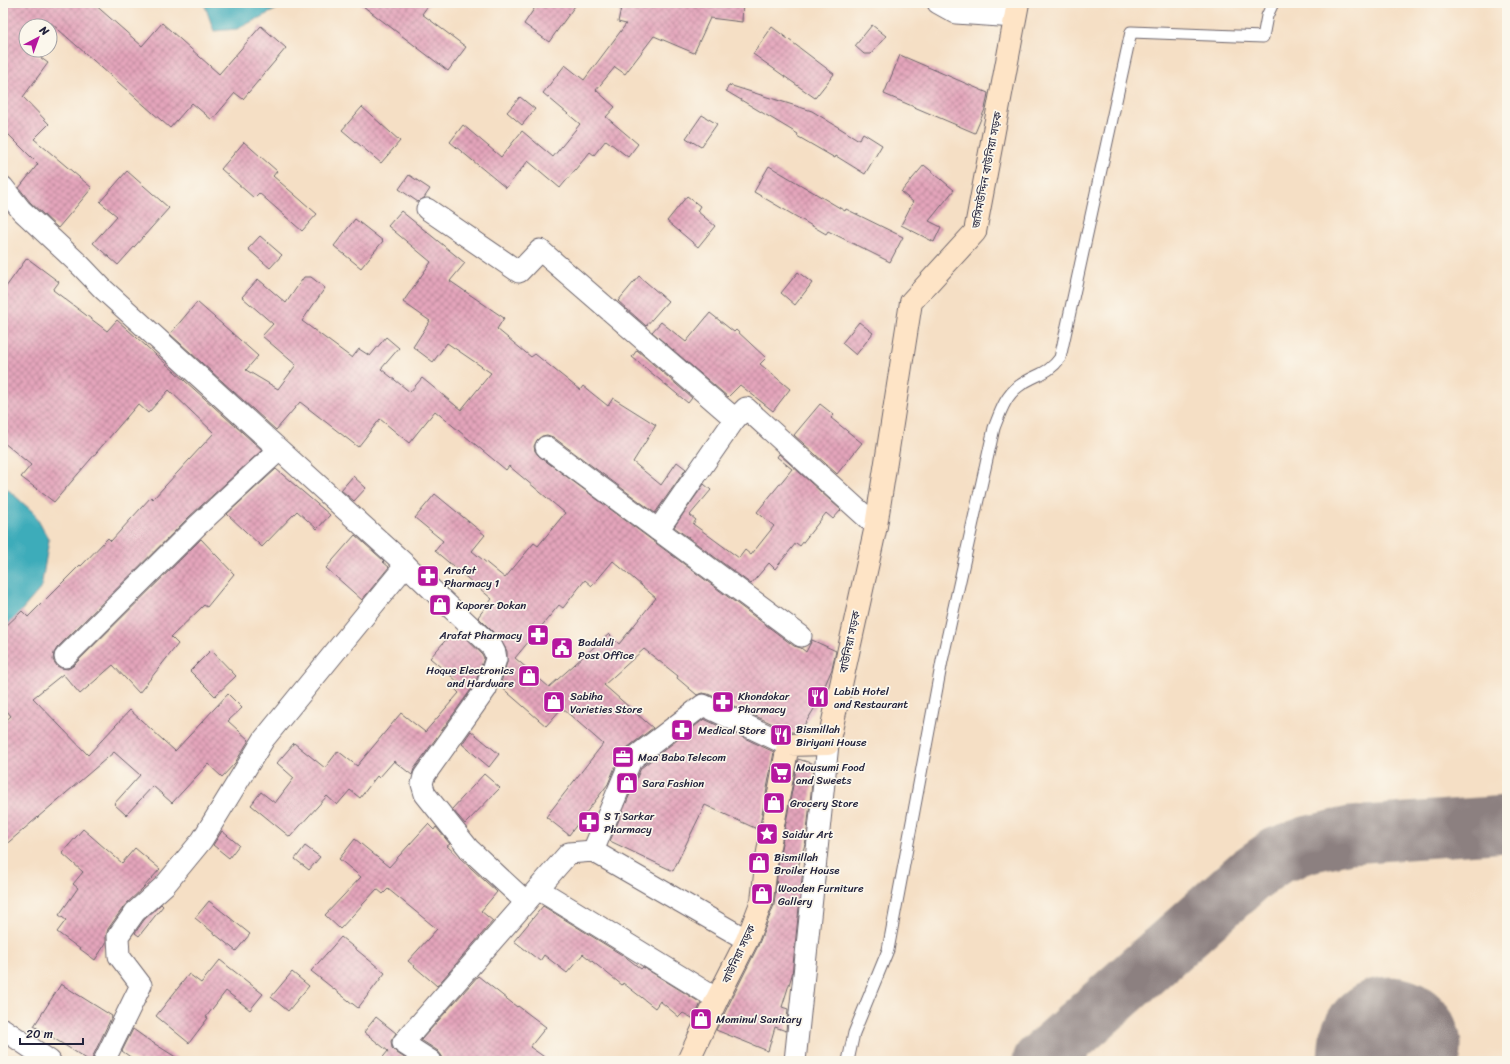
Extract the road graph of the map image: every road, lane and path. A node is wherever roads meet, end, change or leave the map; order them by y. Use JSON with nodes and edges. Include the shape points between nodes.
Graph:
{"nodes":[{"id":1,"x":938,"y":3,"type":"edge"},
{"id":2,"x":1273,"y":3,"type":"edge"},
{"id":3,"x":1017,"y":10,"type":"edge"},
{"id":4,"x":3,"y":187,"type":"edge"},
{"id":5,"x":427,"y":210,"type":"dead end"},
{"id":6,"x":735,"y":419,"type":"junction"},
{"id":7,"x":546,"y":447,"type":"dead end"},
{"id":8,"x":279,"y":450,"type":"junction"},
{"id":9,"x":876,"y":526,"type":"junction"},
{"id":10,"x":658,"y":530,"type":"junction"},
{"id":11,"x":406,"y":565,"type":"junction"},
{"id":12,"x":801,"y":636,"type":"dead end"},
{"id":13,"x":65,"y":657,"type":"dead end"},
{"id":14,"x":828,"y":744,"type":"junction"},
{"id":15,"x":788,"y":745,"type":"junction"},
{"id":16,"x":593,"y":851,"type":"junction"},
{"id":17,"x":532,"y":895,"type":"junction"},
{"id":18,"x":747,"y":940,"type":"junction"},
{"id":19,"x":717,"y":999,"type":"junction"},
{"id":20,"x":3,"y":1029,"type":"edge"},
{"id":21,"x":50,"y":1061,"type":"edge"},
{"id":22,"x":104,"y":1061,"type":"edge"},
{"id":23,"x":432,"y":1061,"type":"edge"},
{"id":24,"x":688,"y":1061,"type":"edge"},
{"id":25,"x":795,"y":1061,"type":"edge"},
{"id":26,"x":848,"y":1061,"type":"edge"}],
"edges":[{"from":1,"to":3,"type":"street","via":[[956,13]]},
{"from":2,"to":26,"type":"lane","via":[[1266,16],[1263,37],[1131,32],[1060,358],[1050,370],[1019,386],[1010,394],[1001,408],[994,428],[942,661],[888,950],[854,1033]]},
{"from":3,"to":9,"type":"street","name":"জসিমউদ্দিন বাউনিয়া সড়ক","via":[[975,232],[911,302]]},
{"from":4,"to":8,"type":"street","via":[[21,210],[103,289]]},
{"from":5,"to":6,"type":"street","via":[[519,272],[540,250]]},
{"from":6,"to":9,"type":"street","via":[[746,408]]},
{"from":6,"to":10,"type":"street"},
{"from":7,"to":10,"type":"street"},
{"from":8,"to":11,"type":"street"},
{"from":8,"to":13,"type":"street","via":[[197,526]]},
{"from":9,"to":14,"type":"street","name":"বাউনিয়া সড়ক"},
{"from":10,"to":12,"type":"street"},
{"from":11,"to":17,"type":"street","via":[[492,646],[496,659],[486,688],[424,776],[422,784],[425,794],[469,849]]},
{"from":11,"to":22,"type":"street","via":[[264,739],[202,840],[166,886],[135,912],[118,936],[120,956],[141,986]]},
{"from":14,"to":15,"type":"street"},
{"from":14,"to":25,"type":"street"},
{"from":15,"to":16,"type":"street","via":[[703,705],[631,760]]},
{"from":15,"to":18,"type":"street","name":"বাউনিয়া সড়ক","via":[[767,857],[762,901]]},
{"from":16,"to":17,"type":"street","via":[[569,853]]},
{"from":16,"to":18,"type":"street"},
{"from":17,"to":19,"type":"street"},
{"from":17,"to":23,"type":"street","via":[[403,1043]]},
{"from":18,"to":19,"type":"street","name":"বাউনিয়া সড়ক"},
{"from":19,"to":24,"type":"street","name":"বাউনিয়া সড়ক"},
{"from":20,"to":21,"type":"street"}]}
